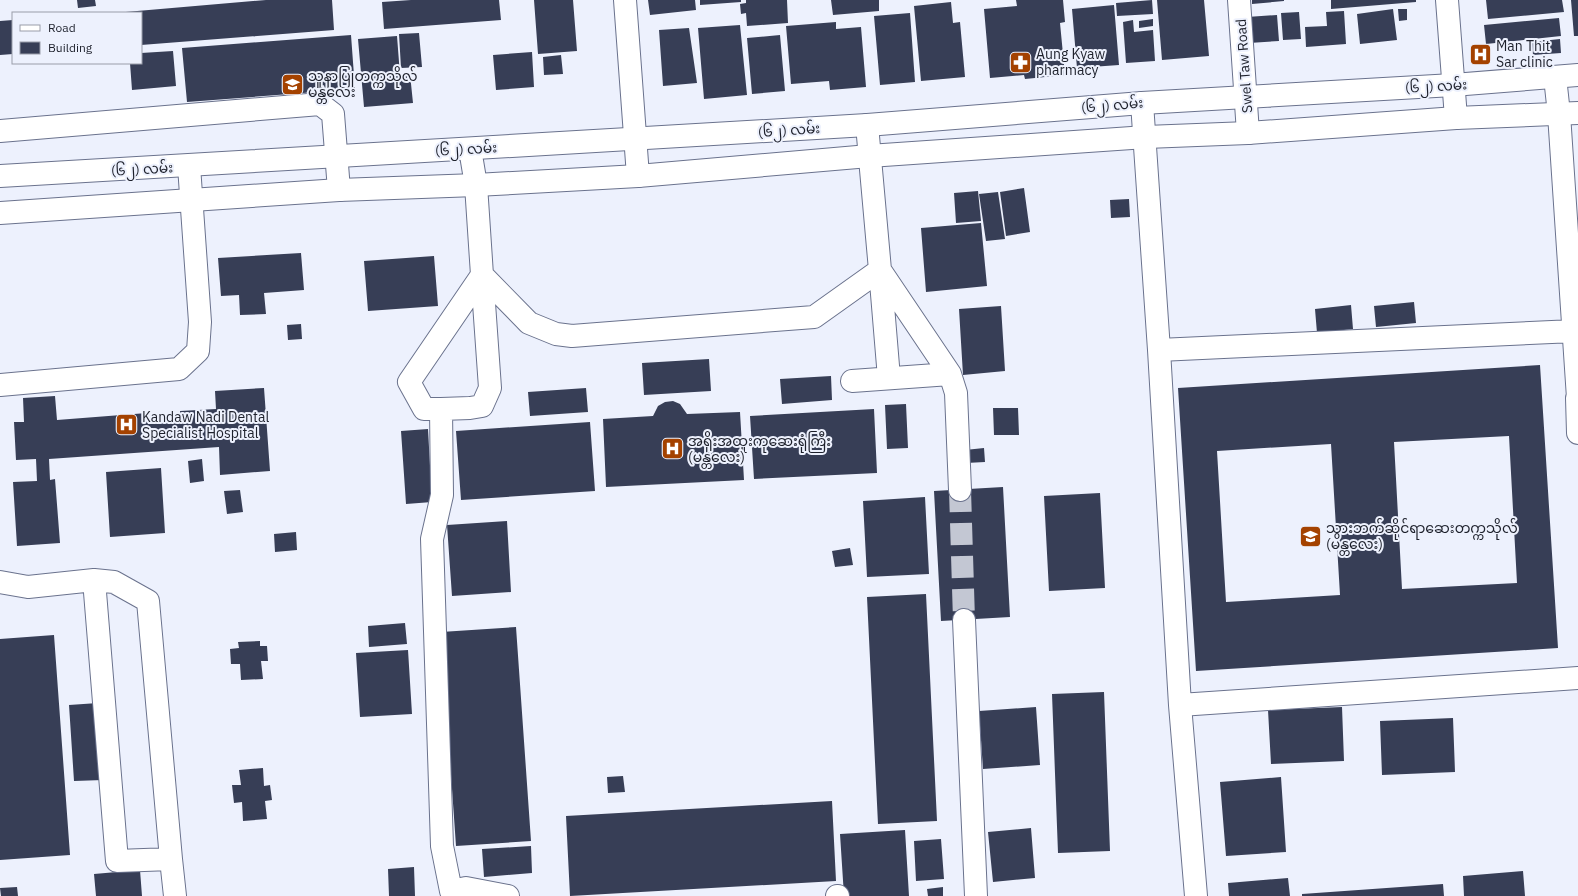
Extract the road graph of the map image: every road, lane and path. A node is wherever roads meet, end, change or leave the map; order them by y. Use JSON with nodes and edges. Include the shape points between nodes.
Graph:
{"nodes":[{"id":1,"x":625,"y":0,"type":"edge"},
{"id":2,"x":1239,"y":0,"type":"edge"},
{"id":3,"x":1447,"y":0,"type":"edge"},
{"id":4,"x":1578,"y":75,"type":"edge"},
{"id":5,"x":1554,"y":77,"type":"junction"},
{"id":6,"x":1453,"y":85,"type":"junction"},
{"id":7,"x":1246,"y":96,"type":"junction"},
{"id":8,"x":1142,"y":103,"type":"junction"},
{"id":9,"x":1569,"y":113,"type":"edge"},
{"id":10,"x":1456,"y":118,"type":"junction"},
{"id":11,"x":868,"y":125,"type":"junction"},
{"id":12,"x":0,"y":131,"type":"edge"},
{"id":13,"x":1248,"y":133,"type":"junction"},
{"id":14,"x":1146,"y":137,"type":"junction"},
{"id":15,"x":635,"y":139,"type":"junction"},
{"id":16,"x":470,"y":149,"type":"junction"},
{"id":17,"x":335,"y":156,"type":"junction"},
{"id":18,"x":870,"y":156,"type":"junction"},
{"id":19,"x":189,"y":166,"type":"junction"},
{"id":20,"x":0,"y":176,"type":"edge"},
{"id":21,"x":638,"y":176,"type":"junction"},
{"id":22,"x":476,"y":185,"type":"junction"},
{"id":23,"x":339,"y":190,"type":"junction"},
{"id":24,"x":193,"y":199,"type":"junction"},
{"id":25,"x":0,"y":212,"type":"edge"},
{"id":26,"x":880,"y":270,"type":"junction"},
{"id":27,"x":482,"y":275,"type":"junction"},
{"id":28,"x":1574,"y":331,"type":"junction"},
{"id":29,"x":1159,"y":350,"type":"junction"},
{"id":30,"x":950,"y":374,"type":"junction"},
{"id":31,"x":889,"y":378,"type":"junction"},
{"id":32,"x":852,"y":381,"type":"dead end"},
{"id":33,"x":0,"y":385,"type":"edge"},
{"id":34,"x":1578,"y":398,"type":"edge"},
{"id":35,"x":441,"y":409,"type":"junction"},
{"id":36,"x":1578,"y":433,"type":"edge"},
{"id":37,"x":960,"y":490,"type":"tunnel mouth"},
{"id":38,"x":94,"y":580,"type":"junction"},
{"id":39,"x":0,"y":582,"type":"edge"},
{"id":40,"x":964,"y":620,"type":"tunnel mouth"},
{"id":41,"x":1578,"y":678,"type":"edge"},
{"id":42,"x":1180,"y":706,"type":"junction"},
{"id":43,"x":171,"y":859,"type":"junction"},
{"id":44,"x":451,"y":893,"type":"edge"},
{"id":45,"x":175,"y":896,"type":"edge"},
{"id":46,"x":508,"y":896,"type":"edge"},
{"id":47,"x":976,"y":896,"type":"edge"},
{"id":48,"x":1196,"y":896,"type":"edge"}],
"edges":[{"from":1,"to":15,"type":"main road"},
{"from":2,"to":7,"type":"main road","name":"Swel Taw Road"},
{"from":3,"to":6,"type":"main road"},
{"from":4,"to":5,"type":"main road","name":"(၆၂) လမ်း"},
{"from":5,"to":6,"type":"main road","name":"(၆၂) လမ်း"},
{"from":5,"to":9,"type":"main road"},
{"from":6,"to":7,"type":"main road","name":"(၆၂) လမ်း"},
{"from":6,"to":10,"type":"main road"},
{"from":7,"to":8,"type":"main road","name":"(၆၂) လမ်း"},
{"from":7,"to":13,"type":"main road","name":"Swel Taw Road"},
{"from":8,"to":11,"type":"main road","name":"(၆၂) လမ်း"},
{"from":8,"to":14,"type":"main road"},
{"from":9,"to":10,"type":"main road"},
{"from":9,"to":28,"type":"main road"},
{"from":10,"to":13,"type":"main road"},
{"from":11,"to":15,"type":"main road","name":"(၆၂) လမ်း"},
{"from":11,"to":18,"type":"main road"},
{"from":12,"to":17,"type":"main road","via":[[320,104],[333,114]]},
{"from":13,"to":14,"type":"main road"},
{"from":14,"to":18,"type":"main road"},
{"from":14,"to":29,"type":"main road"},
{"from":15,"to":16,"type":"main road","name":"(၆၂) လမ်း"},
{"from":15,"to":21,"type":"main road"},
{"from":16,"to":17,"type":"main road","name":"(၆၂) လမ်း"},
{"from":16,"to":22,"type":"main road"},
{"from":17,"to":19,"type":"main road","name":"(၆၂) လမ်း"},
{"from":17,"to":23,"type":"main road"},
{"from":18,"to":21,"type":"main road"},
{"from":18,"to":26,"type":"main road"},
{"from":19,"to":20,"type":"main road","name":"(၆၂) လမ်း"},
{"from":19,"to":24,"type":"main road"},
{"from":21,"to":22,"type":"main road"},
{"from":22,"to":23,"type":"main road"},
{"from":22,"to":27,"type":"main road"},
{"from":23,"to":24,"type":"main road"},
{"from":24,"to":25,"type":"main road"},
{"from":24,"to":33,"type":"main road","via":[[200,322],[198,351],[179,369]]},
{"from":26,"to":27,"type":"main road","via":[[814,317],[572,336],[556,334],[529,322]]},
{"from":26,"to":30,"type":"main road"},
{"from":26,"to":31,"type":"main road"},
{"from":27,"to":35,"type":"main road","via":[[490,388],[482,406]]},
{"from":27,"to":35,"type":"main road","via":[[409,382],[424,409]]},
{"from":28,"to":29,"type":"main road"},
{"from":28,"to":34,"type":"main road"},
{"from":29,"to":42,"type":"main road"},
{"from":30,"to":31,"type":"main road"},
{"from":30,"to":37,"type":"main road","via":[[956,393]]},
{"from":31,"to":32,"type":"main road"},
{"from":34,"to":36,"type":"main road"},
{"from":35,"to":44,"type":"main road","via":[[442,495],[432,539],[442,846]]},
{"from":38,"to":39,"type":"main road","via":[[28,587]]},
{"from":38,"to":43,"type":"main road","via":[[114,582],[148,601]]},
{"from":38,"to":43,"type":"main road","via":[[117,860]]},
{"from":40,"to":47,"type":"main road"},
{"from":41,"to":42,"type":"main road"},
{"from":42,"to":48,"type":"main road"},
{"from":43,"to":45,"type":"main road"},
{"from":44,"to":46,"type":"main road","via":[[466,888]]}]}
